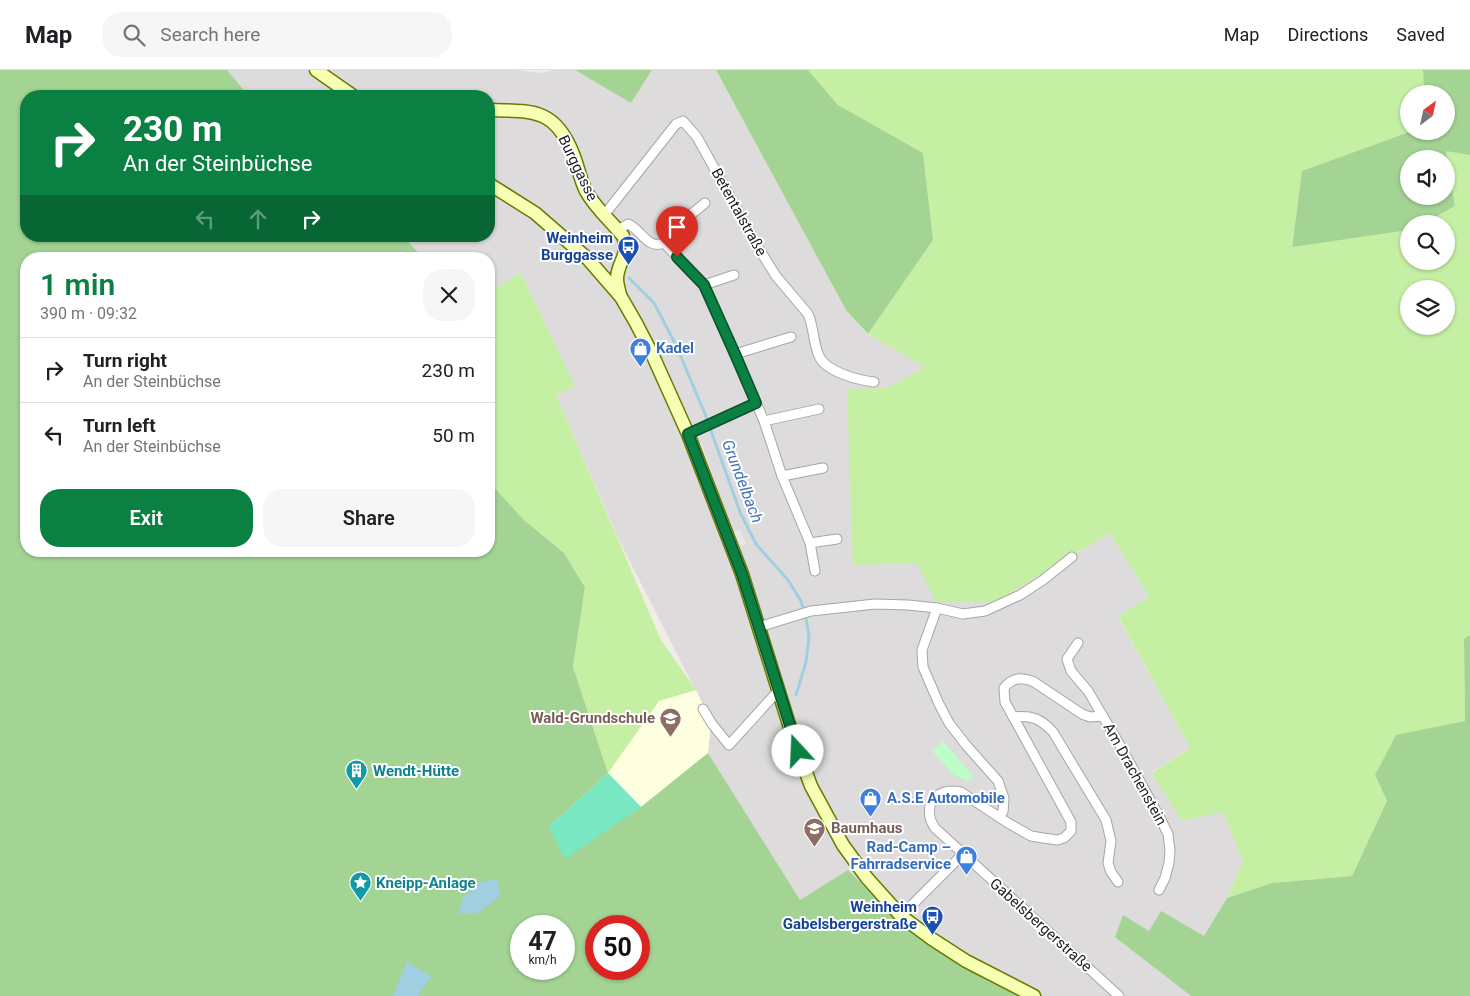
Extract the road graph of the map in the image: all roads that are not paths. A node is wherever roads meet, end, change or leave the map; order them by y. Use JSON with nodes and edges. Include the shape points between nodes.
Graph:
{"nodes":[{"id":1,"x":316,"y":70,"type":"edge"},
{"id":2,"x":344,"y":90,"type":"edge"},
{"id":3,"x":495,"y":110,"type":"edge"},
{"id":4,"x":495,"y":188,"type":"edge"},
{"id":5,"x":705,"y":203,"type":"dead end"},
{"id":6,"x":605,"y":214,"type":"junction"},
{"id":7,"x":618,"y":230,"type":"junction"},
{"id":8,"x":664,"y":243,"type":"junction"},
{"id":9,"x":619,"y":270,"type":"junction"},
{"id":10,"x":600,"y":274,"type":"junction"},
{"id":11,"x":734,"y":275,"type":"dead end"},
{"id":12,"x":704,"y":285,"type":"junction"},
{"id":13,"x":621,"y":298,"type":"junction"},
{"id":14,"x":791,"y":337,"type":"dead end"},
{"id":15,"x":735,"y":354,"type":"junction"},
{"id":16,"x":874,"y":382,"type":"dead end"},
{"id":17,"x":756,"y":403,"type":"junction"},
{"id":18,"x":818,"y":409,"type":"dead end"},
{"id":19,"x":764,"y":421,"type":"junction"},
{"id":20,"x":688,"y":434,"type":"junction"},
{"id":21,"x":824,"y":468,"type":"dead end"},
{"id":22,"x":782,"y":476,"type":"junction"},
{"id":23,"x":837,"y":540,"type":"dead end"},
{"id":24,"x":810,"y":543,"type":"junction"},
{"id":25,"x":1072,"y":557,"type":"dead end"},
{"id":26,"x":815,"y":571,"type":"dead end"},
{"id":27,"x":937,"y":608,"type":"junction"},
{"id":28,"x":759,"y":627,"type":"junction"},
{"id":29,"x":1078,"y":643,"type":"dead end"},
{"id":30,"x":778,"y":691,"type":"junction"},
{"id":31,"x":703,"y":709,"type":"dead end"},
{"id":32,"x":1103,"y":716,"type":"junction"},
{"id":33,"x":1013,"y":717,"type":"junction"},
{"id":34,"x":930,"y":804,"type":"joint"},
{"id":35,"x":998,"y":816,"type":"junction"},
{"id":36,"x":963,"y":854,"type":"junction"},
{"id":37,"x":1118,"y":882,"type":"dead end"},
{"id":38,"x":1159,"y":890,"type":"dead end"},
{"id":39,"x":902,"y":916,"type":"junction"},
{"id":40,"x":1034,"y":996,"type":"edge"},
{"id":41,"x":1119,"y":996,"type":"edge"}],
"edges":[{"from":1,"to":2,"type":"main road"},
{"from":3,"to":6,"type":"main road","name":"Burggasse","via":[[534,112],[554,124],[566,138],[585,189]]},
{"from":4,"to":10,"type":"main road","via":[[536,213],[588,259]]},
{"from":5,"to":8,"type":"street"},
{"from":6,"to":7,"type":"main road","name":"Burggasse"},
{"from":6,"to":16,"type":"street","name":"Betentalstraße","via":[[676,124],[683,121],[697,136],[776,276],[808,314],[822,361],[858,380]]},
{"from":7,"to":8,"type":"street","via":[[628,224],[652,243]]},
{"from":7,"to":9,"type":"main road","name":"Burggasse","via":[[626,246]]},
{"from":8,"to":12,"type":"street"},
{"from":9,"to":10,"type":"main road"},
{"from":9,"to":13,"type":"main road","name":"Burggasse","via":[[617,278]]},
{"from":10,"to":13,"type":"main road"},
{"from":11,"to":12,"type":"street"},
{"from":12,"to":15,"type":"street"},
{"from":13,"to":20,"type":"main road","via":[[653,356]]},
{"from":14,"to":15,"type":"street"},
{"from":15,"to":17,"type":"street"},
{"from":17,"to":19,"type":"street"},
{"from":17,"to":20,"type":"street"},
{"from":18,"to":19,"type":"street"},
{"from":19,"to":22,"type":"street"},
{"from":20,"to":28,"type":"main road"},
{"from":21,"to":22,"type":"street"},
{"from":22,"to":24,"type":"street"},
{"from":23,"to":24,"type":"street"},
{"from":24,"to":26,"type":"street"},
{"from":25,"to":27,"type":"street","via":[[1020,595],[986,611],[963,614]]},
{"from":27,"to":28,"type":"street","via":[[876,604],[811,611]]},
{"from":27,"to":35,"type":"street","via":[[922,650],[923,667],[950,723],[998,781],[1004,798],[1003,812]]},
{"from":28,"to":30,"type":"main road"},
{"from":29,"to":32,"type":"street","name":"Am Drachenstein","via":[[1067,659],[1071,671]]},
{"from":30,"to":31,"type":"street","via":[[729,745]]},
{"from":30,"to":39,"type":"main road","via":[[811,786],[842,844]]},
{"from":32,"to":33,"type":"street","name":"Am Drachenstein","via":[[1082,714],[1025,678],[1013,680],[1004,688],[1005,702]]},
{"from":32,"to":38,"type":"street","name":"Am Drachenstein","via":[[1168,834],[1169,863]]},
{"from":33,"to":35,"type":"street","name":"Am Drachenstein","via":[[1072,827],[1064,838],[1043,838],[1022,832]]},
{"from":33,"to":37,"type":"street","via":[[1039,720],[1053,732],[1106,820],[1111,841],[1108,863]]},
{"from":34,"to":35,"type":"street","name":"Am Drachenstein","via":[[941,793],[954,790]]},
{"from":34,"to":36,"type":"street","name":"Gabelsbergerstraße","via":[[928,816],[931,822]]},
{"from":36,"to":39,"type":"street"},
{"from":36,"to":41,"type":"street","name":"Gabelsbergerstraße"},
{"from":39,"to":40,"type":"main road","via":[[966,961]]}]}
